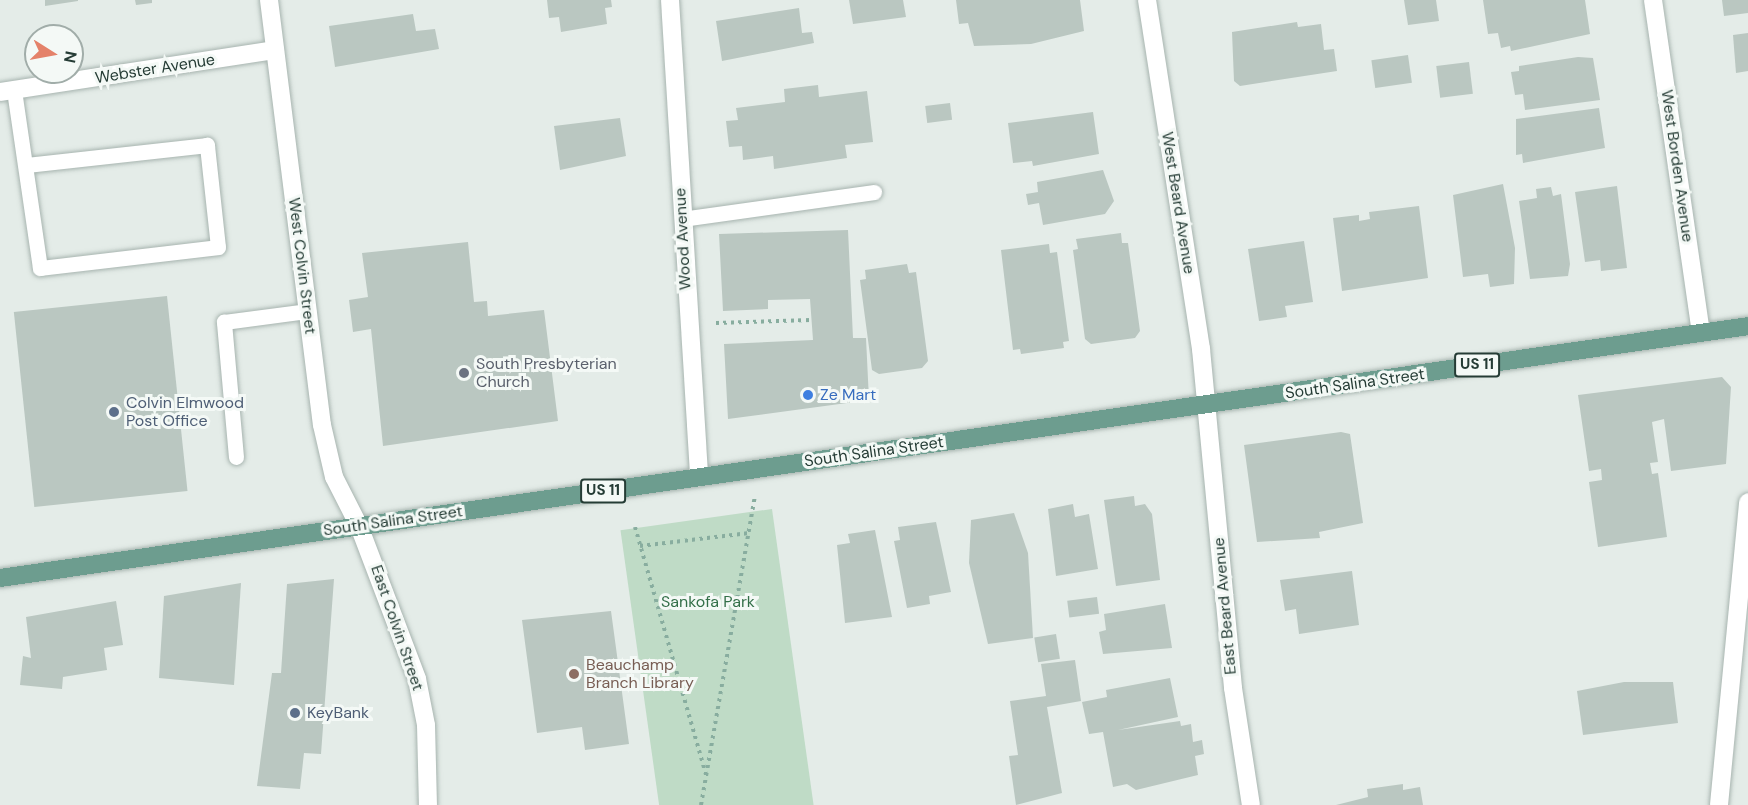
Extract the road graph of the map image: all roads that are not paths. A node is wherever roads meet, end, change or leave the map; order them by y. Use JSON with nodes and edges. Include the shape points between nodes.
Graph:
{"nodes":[{"id":1,"x":269,"y":0,"type":"edge"},
{"id":2,"x":670,"y":0,"type":"edge"},
{"id":3,"x":1147,"y":0,"type":"edge"},
{"id":4,"x":1653,"y":0,"type":"edge"},
{"id":5,"x":275,"y":50,"type":"junction"},
{"id":6,"x":7,"y":91,"type":"edge"},
{"id":7,"x":27,"y":165,"type":"junction"},
{"id":8,"x":874,"y":192,"type":"dead end"},
{"id":9,"x":682,"y":219,"type":"junction"},
{"id":10,"x":308,"y":311,"type":"junction"},
{"id":11,"x":1748,"y":326,"type":"edge"},
{"id":12,"x":1701,"y":332,"type":"junction"},
{"id":13,"x":1206,"y":406,"type":"junction"},
{"id":14,"x":236,"y":457,"type":"dead end"},
{"id":15,"x":699,"y":477,"type":"junction"},
{"id":16,"x":1748,"y":502,"type":"edge"},
{"id":17,"x":359,"y":526,"type":"junction"},
{"id":18,"x":0,"y":578,"type":"edge"},
{"id":19,"x":428,"y":805,"type":"edge"},
{"id":20,"x":1251,"y":805,"type":"edge"},
{"id":21,"x":1719,"y":805,"type":"edge"}],
"edges":[{"from":1,"to":5,"type":"street","name":"West Colvin Street"},
{"from":2,"to":9,"type":"street","name":"Wood Avenue"},
{"from":3,"to":13,"type":"street","name":"West Beard Avenue"},
{"from":4,"to":12,"type":"street","name":"West Borden Avenue"},
{"from":5,"to":6,"type":"street","name":"Webster Avenue"},
{"from":5,"to":10,"type":"street","name":"West Colvin Street"},
{"from":6,"to":7,"type":"lane"},
{"from":7,"to":7,"type":"lane","via":[[40,268],[218,247],[207,145]]},
{"from":8,"to":9,"type":"lane"},
{"from":9,"to":15,"type":"street","name":"Wood Avenue"},
{"from":10,"to":14,"type":"lane","via":[[224,322]]},
{"from":10,"to":17,"type":"street","name":"West Colvin Street","via":[[334,477]]},
{"from":11,"to":12,"type":"main road","name":"South Salina Street","number":"US 11"},
{"from":12,"to":13,"type":"main road","name":"South Salina Street","number":"US 11"},
{"from":13,"to":15,"type":"main road","name":"South Salina Street","number":"US 11"},
{"from":13,"to":20,"type":"street","name":"East Beard Avenue","via":[[1233,688]]},
{"from":15,"to":17,"type":"main road","name":"South Salina Street","number":"US 11"},
{"from":16,"to":21,"type":"street"},
{"from":17,"to":18,"type":"main road","name":"South Salina Street","number":"US 11"},
{"from":17,"to":19,"type":"street","name":"East Colvin Street","via":[[417,679],[426,725]]}]}
